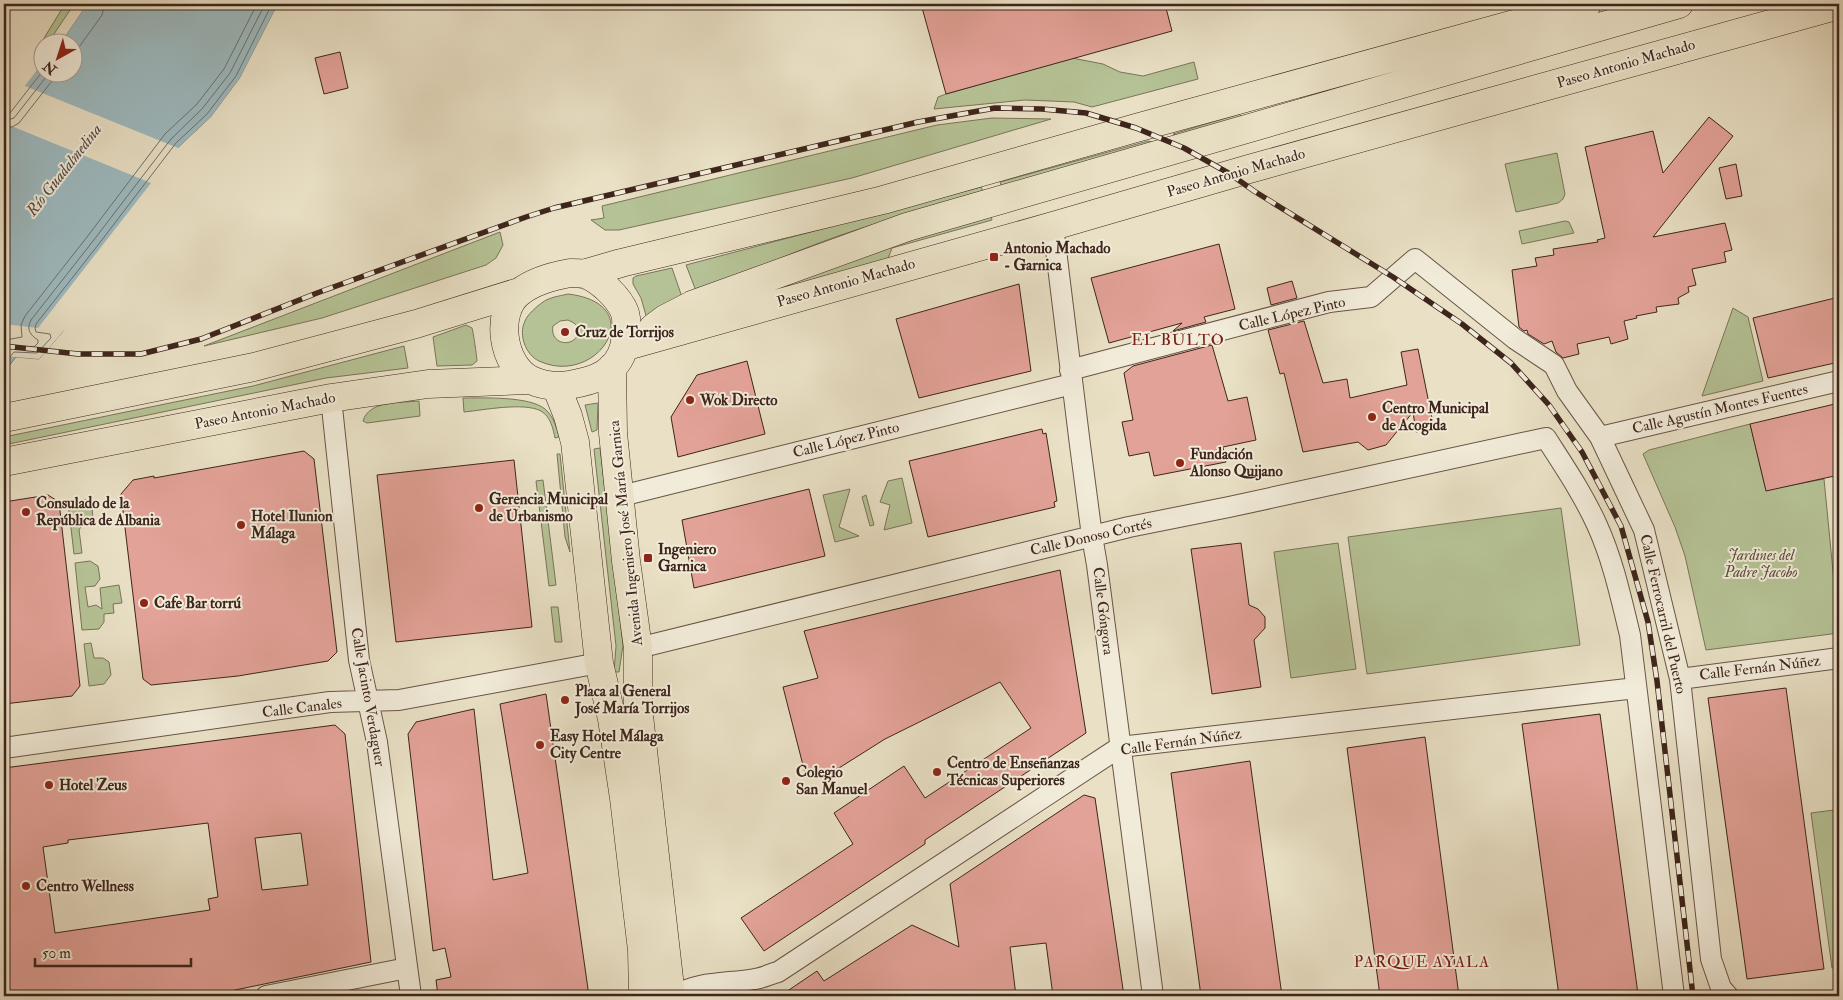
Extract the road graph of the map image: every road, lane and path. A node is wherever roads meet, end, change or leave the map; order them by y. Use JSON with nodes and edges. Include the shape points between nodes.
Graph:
{"nodes":[{"id":1,"x":1586,"y":4,"type":"edge"},
{"id":2,"x":1679,"y":4,"type":"edge"},
{"id":3,"x":1839,"y":5,"type":"edge"},
{"id":4,"x":1052,"y":226,"type":"junction"},
{"id":5,"x":1415,"y":259,"type":"joint"},
{"id":6,"x":584,"y":274,"type":"junction"},
{"id":7,"x":519,"y":292,"type":"junction"},
{"id":8,"x":623,"y":355,"type":"junction"},
{"id":9,"x":1071,"y":377,"type":"junction"},
{"id":10,"x":530,"y":380,"type":"junction"},
{"id":11,"x":1839,"y":381,"type":"edge"},
{"id":12,"x":556,"y":386,"type":"junction"},
{"id":13,"x":331,"y":398,"type":"junction"},
{"id":14,"x":4,"y":418,"type":"edge"},
{"id":15,"x":1600,"y":437,"type":"junction"},
{"id":16,"x":4,"y":462,"type":"edge"},
{"id":17,"x":621,"y":496,"type":"junction"},
{"id":18,"x":1092,"y":536,"type":"junction"},
{"id":19,"x":638,"y":648,"type":"junction"},
{"id":20,"x":1839,"y":658,"type":"edge"},
{"id":21,"x":598,"y":663,"type":"junction"},
{"id":22,"x":1680,"y":679,"type":"junction"},
{"id":23,"x":1636,"y":688,"type":"junction"},
{"id":24,"x":368,"y":702,"type":"junction"},
{"id":25,"x":1120,"y":747,"type":"junction"},
{"id":26,"x":4,"y":748,"type":"edge"},
{"id":27,"x":406,"y":968,"type":"junction"},
{"id":28,"x":266,"y":996,"type":"edge"},
{"id":29,"x":411,"y":996,"type":"edge"},
{"id":30,"x":643,"y":996,"type":"edge"},
{"id":31,"x":672,"y":996,"type":"edge"},
{"id":32,"x":1153,"y":996,"type":"edge"},
{"id":33,"x":1674,"y":996,"type":"edge"},
{"id":34,"x":1728,"y":996,"type":"edge"}],
"edges":[{"from":1,"to":6,"type":"main road","via":[[883,200]]},
{"from":2,"to":8,"type":"main road","name":"Paseo Antonio Machado","via":[[907,227],[692,305],[665,319]]},
{"from":3,"to":4,"type":"main road","name":"Paseo Antonio Machado"},
{"from":4,"to":8,"type":"main road","name":"Paseo Antonio Machado"},
{"from":4,"to":9,"type":"street","name":"Calle Góngora"},
{"from":5,"to":9,"type":"street","name":"Calle López Pinto","via":[[1371,297],[1329,302]]},
{"from":5,"to":15,"type":"street","name":"Calle Ferrocarril del Puerto","via":[[1515,339],[1554,365],[1567,391]]},
{"from":6,"to":7,"type":"main road","via":[[555,276]]},
{"from":6,"to":8,"type":"main road","via":[[602,284],[625,313],[627,334]]},
{"from":7,"to":10,"type":"main road","via":[[509,308],[504,336],[517,368]]},
{"from":7,"to":14,"type":"main road","via":[[416,324],[254,367]]},
{"from":8,"to":12,"type":"main road","via":[[605,374],[573,385]]},
{"from":8,"to":17,"type":"main road","name":"Avenida Ingeniero José María Garnica","via":[[613,433]]},
{"from":9,"to":17,"type":"street","name":"Calle López Pinto"},
{"from":9,"to":18,"type":"street","name":"Calle Góngora"},
{"from":10,"to":12,"type":"main road"},
{"from":10,"to":13,"type":"main road","name":"Paseo Antonio Machado","via":[[428,384]]},
{"from":11,"to":15,"type":"street","name":"Calle Agustín Montes Fuentes"},
{"from":12,"to":21,"type":"main road","via":[[575,442]]},
{"from":13,"to":16,"type":"main road","name":"Paseo Antonio Machado"},
{"from":13,"to":24,"type":"street","name":"Calle Jacinto Verdaguer","via":[[358,660]]},
{"from":15,"to":22,"type":"street","name":"Calle Ferrocarril del Puerto","via":[[1644,530]]},
{"from":17,"to":19,"type":"main road","name":"Avenida Ingeniero José María Garnica"},
{"from":18,"to":19,"type":"street","name":"Calle Donoso Cortés"},
{"from":18,"to":23,"type":"street","name":"Calle Donoso Cortés","via":[[1546,438],[1576,484],[1597,525],[1616,578],[1630,635]]},
{"from":18,"to":25,"type":"street","name":"Calle Góngora"},
{"from":19,"to":31,"type":"main road","name":"Avenida Ingeniero José María Garnica","via":[[638,707]]},
{"from":20,"to":22,"type":"street","name":"Calle Fernán Núñez"},
{"from":21,"to":24,"type":"street","name":"Calle Canales","via":[[399,700]]},
{"from":21,"to":30,"type":"main road","via":[[612,720],[624,798],[642,950]]},
{"from":22,"to":34,"type":"street","name":"Calle Ferrocarril del Puerto","via":[[1711,959],[1721,988]]},
{"from":23,"to":25,"type":"street","name":"Calle Fernán Núñez"},
{"from":23,"to":33,"type":"street"},
{"from":24,"to":26,"type":"street","name":"Calle Canales","via":[[330,702]]},
{"from":24,"to":27,"type":"street","name":"Calle Jacinto Verdaguer","via":[[378,749]]},
{"from":25,"to":31,"type":"street","name":"Calle Fernán Núñez","via":[[778,972],[756,979],[691,988]]},
{"from":25,"to":32,"type":"street","name":"Calle Góngora"},
{"from":27,"to":28,"type":"street"},
{"from":27,"to":29,"type":"street","name":"Calle Jacinto Verdaguer"}]}
